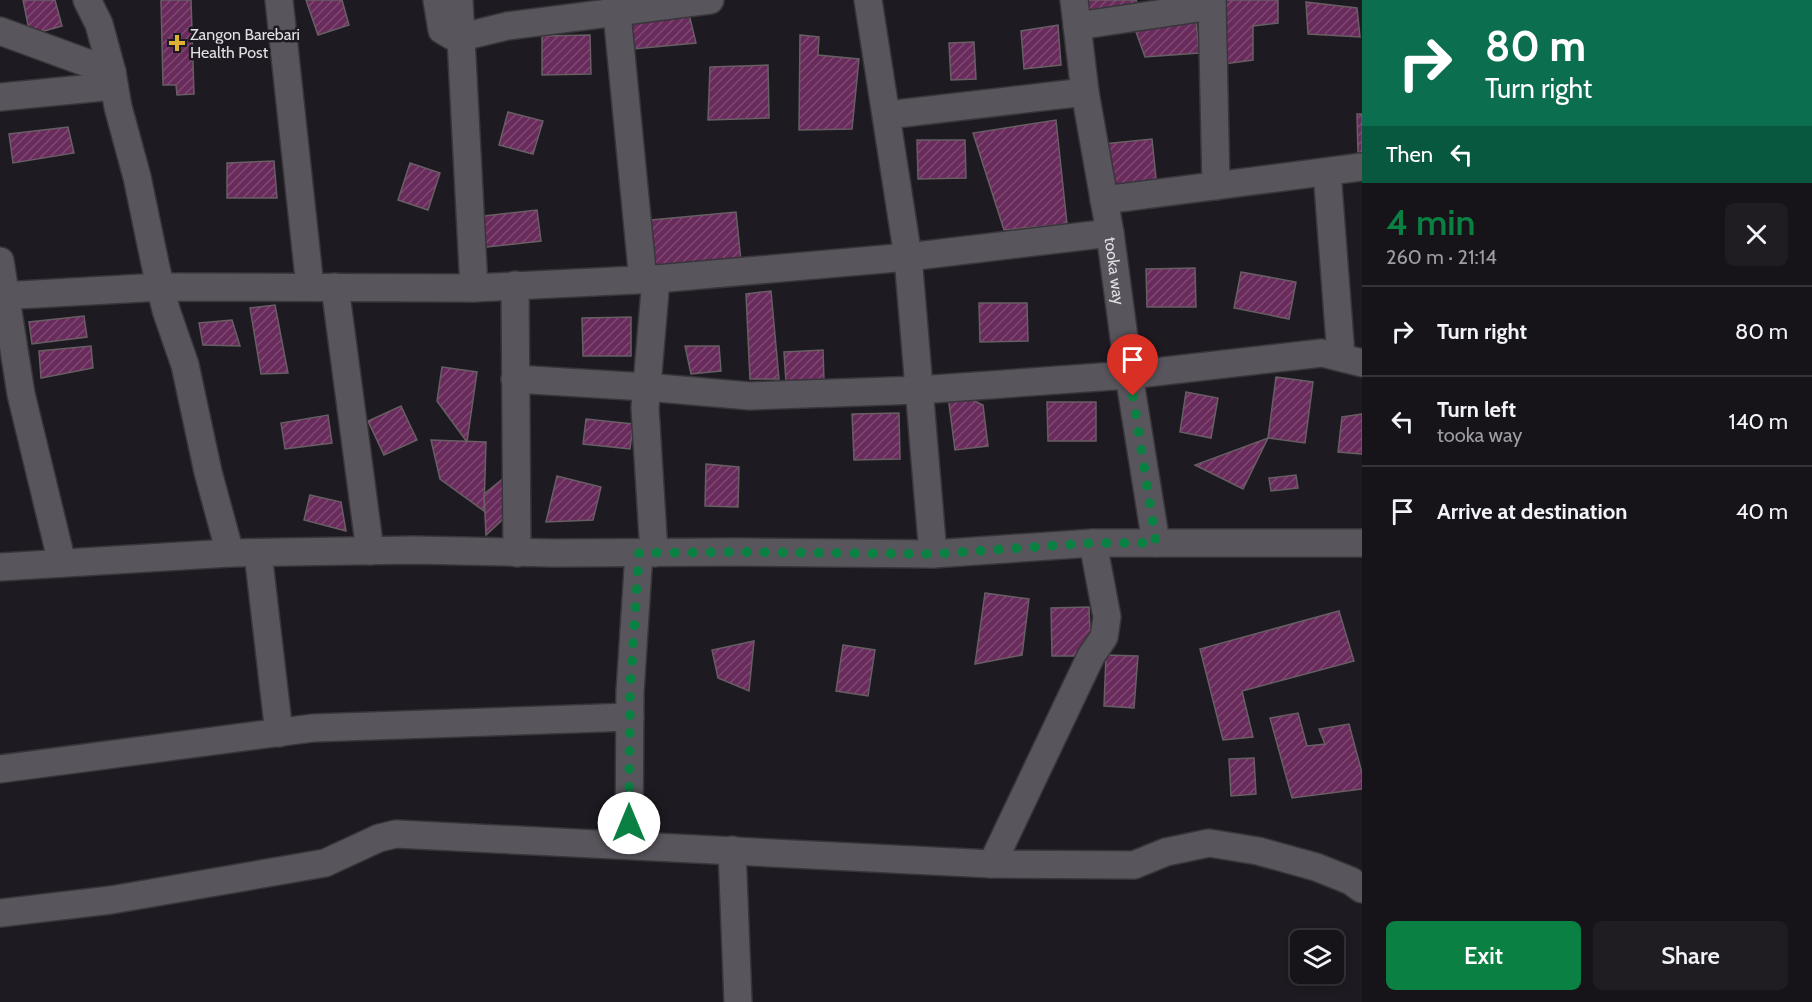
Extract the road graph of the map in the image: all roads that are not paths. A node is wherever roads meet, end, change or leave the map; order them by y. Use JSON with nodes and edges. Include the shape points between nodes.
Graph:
{"nodes":[{"id":1,"x":87,"y":0,"type":"edge"},
{"id":2,"x":279,"y":0,"type":"edge"},
{"id":3,"x":437,"y":0,"type":"edge"},
{"id":4,"x":459,"y":0,"type":"edge"},
{"id":5,"x":710,"y":0,"type":"edge"},
{"id":6,"x":868,"y":0,"type":"edge"},
{"id":7,"x":1074,"y":0,"type":"edge"},
{"id":8,"x":1212,"y":3,"type":"edge"},
{"id":9,"x":626,"y":8,"type":"edge"},
{"id":10,"x":1077,"y":26,"type":"junction"},
{"id":11,"x":0,"y":31,"type":"edge"},
{"id":12,"x":462,"y":37,"type":"junction"},
{"id":13,"x":113,"y":79,"type":"junction"},
{"id":14,"x":1085,"y":92,"type":"junction"},
{"id":15,"x":0,"y":97,"type":"edge"},
{"id":16,"x":887,"y":115,"type":"junction"},
{"id":17,"x":1362,"y":167,"type":"edge"},
{"id":18,"x":1327,"y":172,"type":"junction"},
{"id":19,"x":1216,"y":186,"type":"junction"},
{"id":20,"x":1104,"y":200,"type":"junction"},
{"id":21,"x":1110,"y":233,"type":"junction"},
{"id":22,"x":908,"y":257,"type":"junction"},
{"id":23,"x":0,"y":261,"type":"edge"},
{"id":24,"x":649,"y":279,"type":"junction"},
{"id":25,"x":514,"y":285,"type":"junction"},
{"id":26,"x":160,"y":287,"type":"junction"},
{"id":27,"x":322,"y":287,"type":"junction"},
{"id":28,"x":474,"y":288,"type":"junction"},
{"id":29,"x":3,"y":296,"type":"edge"},
{"id":30,"x":1352,"y":360,"type":"edge"},
{"id":31,"x":1129,"y":375,"type":"junction"},
{"id":32,"x":515,"y":379,"type":"junction"},
{"id":33,"x":646,"y":387,"type":"junction"},
{"id":34,"x":919,"y":390,"type":"junction"},
{"id":35,"x":1093,"y":543,"type":"junction"},
{"id":36,"x":1156,"y":543,"type":"junction"},
{"id":37,"x":1362,"y":543,"type":"edge"},
{"id":38,"x":370,"y":551,"type":"junction"},
{"id":39,"x":230,"y":553,"type":"junction"},
{"id":40,"x":258,"y":553,"type":"junction"},
{"id":41,"x":517,"y":553,"type":"junction"},
{"id":42,"x":646,"y":553,"type":"junction"},
{"id":43,"x":933,"y":554,"type":"junction"},
{"id":44,"x":62,"y":563,"type":"junction"},
{"id":45,"x":0,"y":567,"type":"edge"},
{"id":46,"x":630,"y":717,"type":"junction"},
{"id":47,"x":279,"y":732,"type":"junction"},
{"id":48,"x":0,"y":769,"type":"edge"},
{"id":49,"x":629,"y":845,"type":"junction"},
{"id":50,"x":732,"y":850,"type":"junction"},
{"id":51,"x":992,"y":864,"type":"junction"},
{"id":52,"x":1362,"y":888,"type":"edge"},
{"id":53,"x":0,"y":913,"type":"edge"},
{"id":54,"x":738,"y":1002,"type":"edge"}],
"edges":[{"from":1,"to":13,"type":"street","via":[[99,24]]},
{"from":2,"to":27,"type":"street"},
{"from":3,"to":12,"type":"street","via":[[442,30]]},
{"from":4,"to":12,"type":"street"},
{"from":5,"to":9,"type":"street"},
{"from":6,"to":16,"type":"street"},
{"from":7,"to":10,"type":"street","name":"tooka way"},
{"from":8,"to":10,"type":"street"},
{"from":8,"to":19,"type":"street"},
{"from":9,"to":12,"type":"street"},
{"from":9,"to":24,"type":"street"},
{"from":10,"to":14,"type":"street","name":"tooka way"},
{"from":11,"to":13,"type":"street"},
{"from":12,"to":28,"type":"street"},
{"from":13,"to":15,"type":"street"},
{"from":13,"to":26,"type":"street"},
{"from":14,"to":16,"type":"street"},
{"from":14,"to":20,"type":"street","name":"tooka way"},
{"from":16,"to":22,"type":"street"},
{"from":17,"to":18,"type":"street"},
{"from":18,"to":19,"type":"street"},
{"from":18,"to":30,"type":"street"},
{"from":19,"to":20,"type":"street"},
{"from":20,"to":21,"type":"street","name":"tooka way"},
{"from":21,"to":22,"type":"street"},
{"from":21,"to":31,"type":"street","name":"tooka way"},
{"from":22,"to":24,"type":"street"},
{"from":22,"to":34,"type":"street"},
{"from":23,"to":29,"type":"street"},
{"from":24,"to":25,"type":"street"},
{"from":24,"to":33,"type":"street"},
{"from":25,"to":28,"type":"street"},
{"from":25,"to":32,"type":"street"},
{"from":26,"to":27,"type":"street"},
{"from":26,"to":29,"type":"street"},
{"from":26,"to":39,"type":"street","via":[[184,365]]},
{"from":27,"to":28,"type":"street"},
{"from":27,"to":38,"type":"street"},
{"from":29,"to":44,"type":"street","via":[[21,394]]},
{"from":30,"to":31,"type":"street","via":[[1322,353]]},
{"from":31,"to":34,"type":"street"},
{"from":31,"to":36,"type":"street","name":"tooka way"},
{"from":32,"to":33,"type":"street"},
{"from":32,"to":41,"type":"street"},
{"from":33,"to":34,"type":"street","via":[[750,396]]},
{"from":33,"to":42,"type":"street"},
{"from":34,"to":43,"type":"street"},
{"from":35,"to":36,"type":"street"},
{"from":35,"to":43,"type":"street"},
{"from":35,"to":51,"type":"street","via":[[1107,618],[1104,637],[1091,656]]},
{"from":36,"to":37,"type":"street"},
{"from":38,"to":40,"type":"street"},
{"from":38,"to":41,"type":"street"},
{"from":39,"to":40,"type":"street"},
{"from":39,"to":44,"type":"street"},
{"from":40,"to":47,"type":"street"},
{"from":41,"to":42,"type":"street"},
{"from":42,"to":43,"type":"street"},
{"from":42,"to":46,"type":"street"},
{"from":44,"to":45,"type":"street"},
{"from":46,"to":47,"type":"street"},
{"from":46,"to":49,"type":"street"},
{"from":47,"to":48,"type":"street"},
{"from":49,"to":50,"type":"street"},
{"from":49,"to":53,"type":"street","via":[[396,834],[325,862],[111,900]]},
{"from":50,"to":51,"type":"street"},
{"from":50,"to":54,"type":"street"},
{"from":51,"to":52,"type":"street","via":[[1134,865],[1166,852],[1209,843],[1316,867]]}]}
